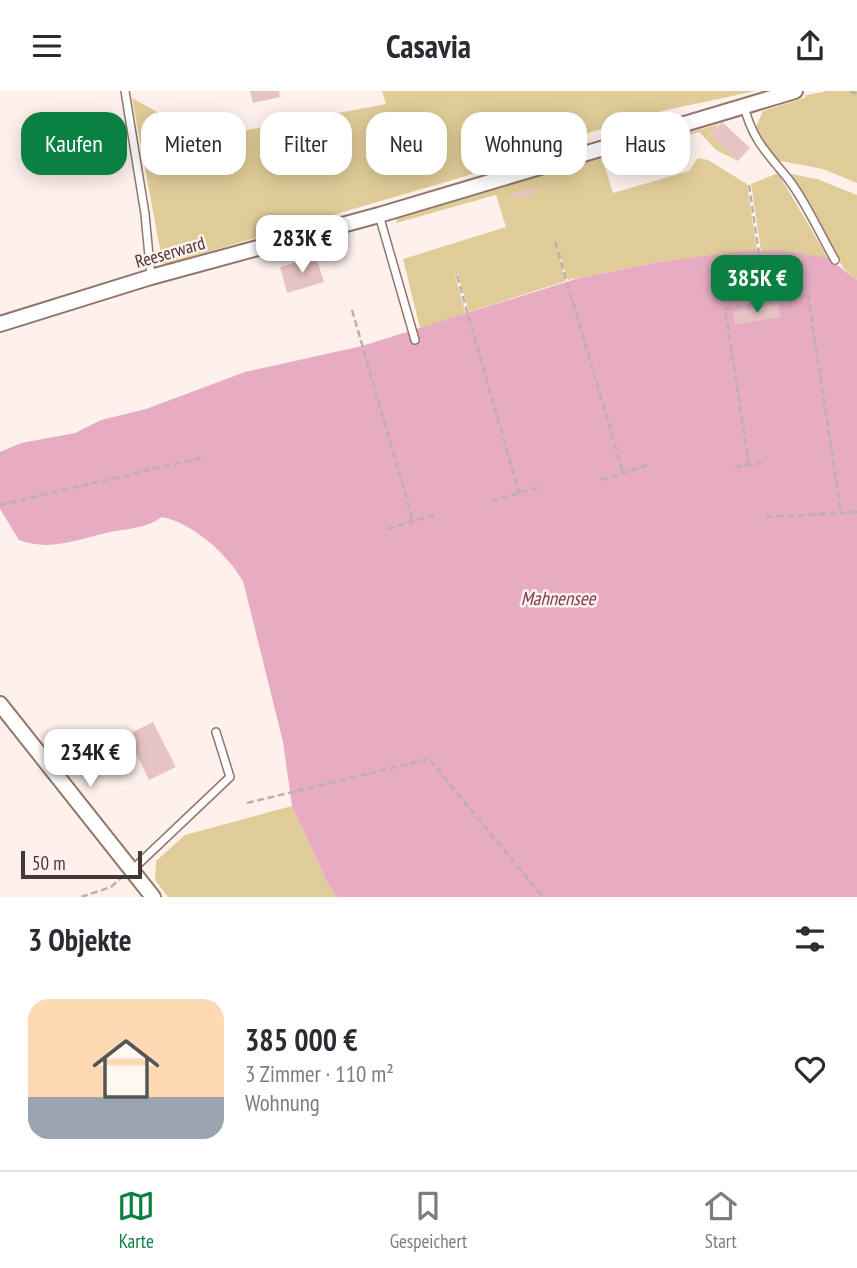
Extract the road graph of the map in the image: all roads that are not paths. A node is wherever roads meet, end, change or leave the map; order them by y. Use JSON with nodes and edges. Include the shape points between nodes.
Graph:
{"nodes":[{"id":1,"x":125,"y":91,"type":"edge"},
{"id":2,"x":795,"y":91,"type":"edge"},
{"id":3,"x":744,"y":106,"type":"junction"},
{"id":4,"x":379,"y":215,"type":"junction"},
{"id":5,"x":835,"y":260,"type":"dead end"},
{"id":6,"x":151,"y":277,"type":"junction"},
{"id":7,"x":0,"y":324,"type":"edge"},
{"id":8,"x":415,"y":340,"type":"dead end"},
{"id":9,"x":0,"y":704,"type":"edge"},
{"id":10,"x":216,"y":732,"type":"dead end"},
{"id":11,"x":132,"y":870,"type":"junction"},
{"id":12,"x":153,"y":897,"type":"edge"}],
"edges":[{"from":1,"to":6,"type":"lane"},
{"from":2,"to":3,"type":"street","name":"Reeserward"},
{"from":3,"to":4,"type":"street","name":"Reeserward"},
{"from":3,"to":5,"type":"lane","via":[[756,139],[770,162],[786,176]]},
{"from":4,"to":6,"type":"street","name":"Reeserward"},
{"from":4,"to":8,"type":"lane"},
{"from":6,"to":7,"type":"street","name":"Reeserward"},
{"from":9,"to":11,"type":"street"},
{"from":10,"to":11,"type":"lane","via":[[230,776]]},
{"from":11,"to":12,"type":"street"}]}
